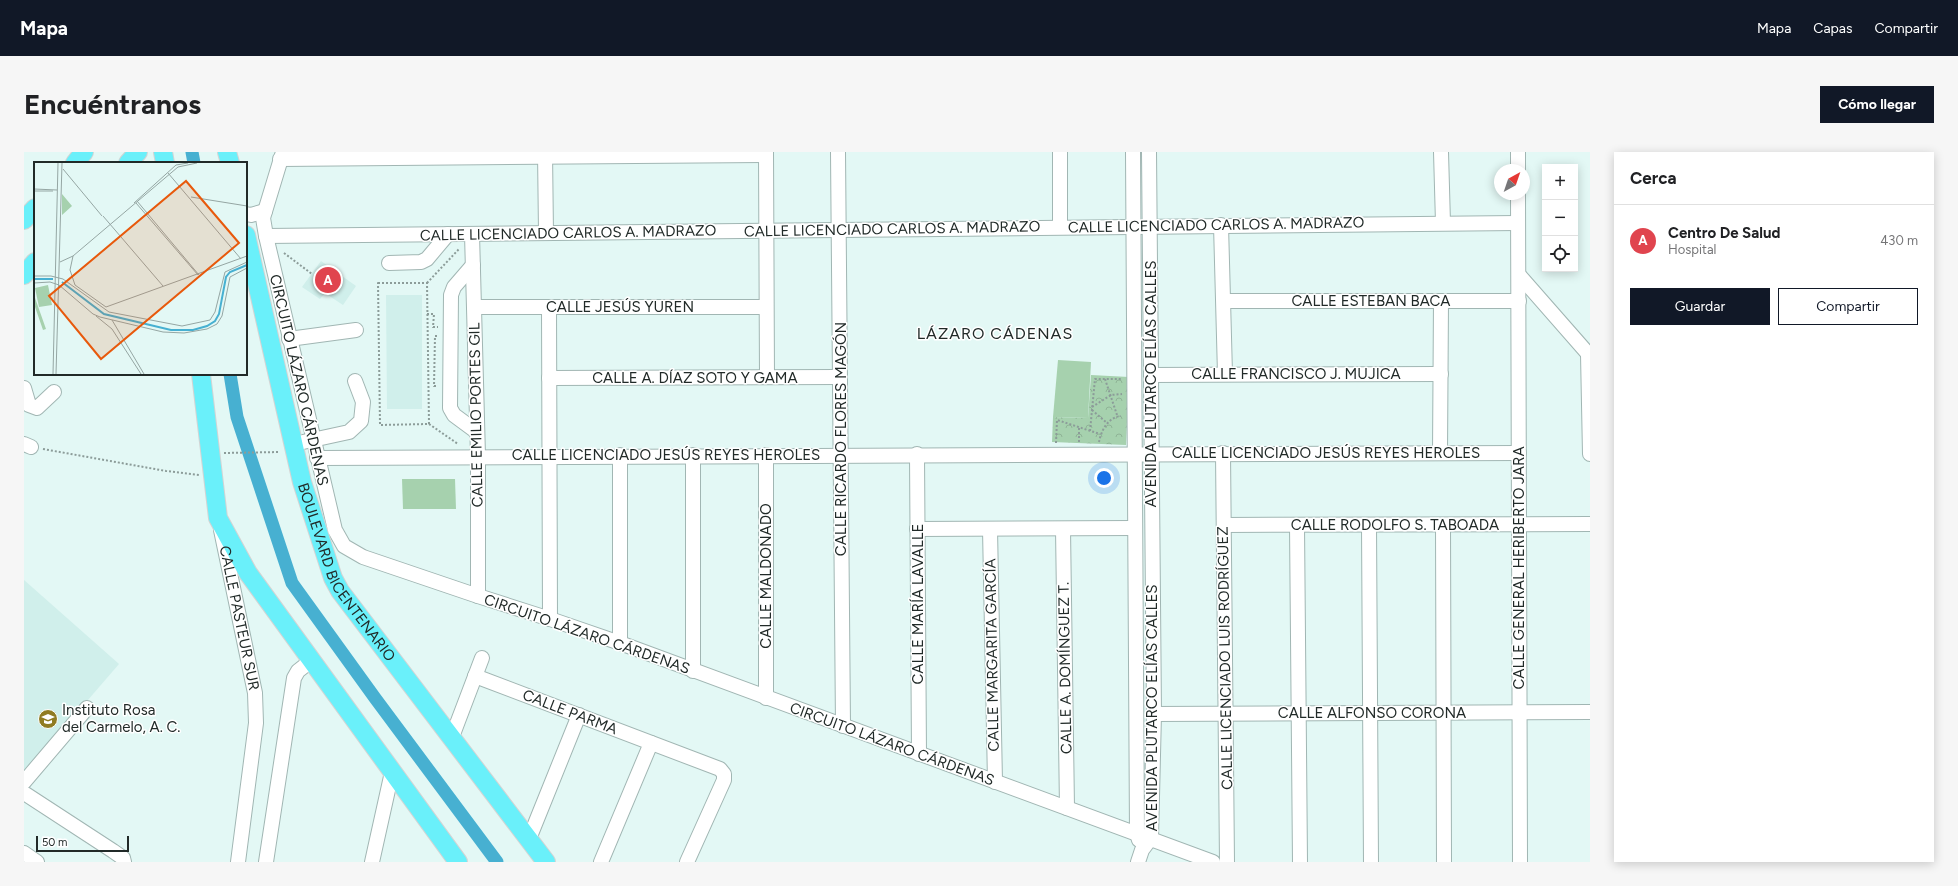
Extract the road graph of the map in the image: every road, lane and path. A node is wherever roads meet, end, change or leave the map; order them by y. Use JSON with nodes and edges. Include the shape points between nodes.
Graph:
{"nodes":[{"id":1,"x":84,"y":152,"type":"edge"},
{"id":2,"x":138,"y":152,"type":"edge"},
{"id":3,"x":163,"y":152,"type":"edge"},
{"id":4,"x":227,"y":152,"type":"edge"},
{"id":5,"x":838,"y":152,"type":"edge"},
{"id":6,"x":850,"y":152,"type":"edge"},
{"id":7,"x":1060,"y":152,"type":"edge"},
{"id":8,"x":1133,"y":152,"type":"edge"},
{"id":9,"x":1149,"y":152,"type":"edge"},
{"id":10,"x":1441,"y":152,"type":"edge"},
{"id":11,"x":1518,"y":152,"type":"edge"},
{"id":12,"x":766,"y":153,"type":"edge"},
{"id":13,"x":545,"y":154,"type":"edge"},
{"id":14,"x":621,"y":154,"type":"edge"},
{"id":15,"x":282,"y":155,"type":"edge"},
{"id":16,"x":76,"y":162,"type":"edge"},
{"id":17,"x":129,"y":162,"type":"edge"},
{"id":18,"x":165,"y":162,"type":"edge"},
{"id":19,"x":230,"y":162,"type":"edge"},
{"id":20,"x":1518,"y":164,"type":"edge"},
{"id":21,"x":1518,"y":200,"type":"edge"},
{"id":22,"x":34,"y":209,"type":"edge"},
{"id":23,"x":265,"y":211,"type":"junction"},
{"id":24,"x":247,"y":214,"type":"edge"},
{"id":25,"x":24,"y":220,"type":"edge"},
{"id":26,"x":1443,"y":223,"type":"junction"},
{"id":27,"x":1518,"y":223,"type":"junction"},
{"id":28,"x":1222,"y":225,"type":"junction"},
{"id":29,"x":1133,"y":226,"type":"junction"},
{"id":30,"x":1150,"y":226,"type":"junction"},
{"id":31,"x":1060,"y":227,"type":"junction"},
{"id":32,"x":765,"y":230,"type":"junction"},
{"id":33,"x":839,"y":230,"type":"junction"},
{"id":34,"x":546,"y":233,"type":"junction"},
{"id":35,"x":448,"y":234,"type":"junction"},
{"id":36,"x":472,"y":234,"type":"junction"},
{"id":37,"x":266,"y":236,"type":"junction"},
{"id":38,"x":247,"y":237,"type":"edge"},
{"id":39,"x":247,"y":239,"type":"edge"},
{"id":40,"x":454,"y":254,"type":"dead end"},
{"id":41,"x":389,"y":263,"type":"dead end"},
{"id":42,"x":473,"y":265,"type":"junction"},
{"id":43,"x":312,"y":274,"type":"dead end"},
{"id":44,"x":1519,"y":275,"type":"junction"},
{"id":45,"x":275,"y":282,"type":"junction"},
{"id":46,"x":427,"y":283,"type":"junction"},
{"id":47,"x":1441,"y":301,"type":"junction"},
{"id":48,"x":1519,"y":301,"type":"junction"},
{"id":49,"x":1224,"y":302,"type":"junction"},
{"id":50,"x":474,"y":307,"type":"junction"},
{"id":51,"x":549,"y":307,"type":"junction"},
{"id":52,"x":766,"y":307,"type":"junction"},
{"id":53,"x":427,"y":314,"type":"junction"},
{"id":54,"x":433,"y":327,"type":"dead end"},
{"id":55,"x":356,"y":330,"type":"dead end"},
{"id":56,"x":289,"y":339,"type":"junction"},
{"id":57,"x":1589,"y":355,"type":"edge"},
{"id":58,"x":428,"y":374,"type":"junction"},
{"id":59,"x":1151,"y":374,"type":"junction"},
{"id":60,"x":1225,"y":374,"type":"junction"},
{"id":61,"x":1441,"y":374,"type":"junction"},
{"id":62,"x":200,"y":375,"type":"edge"},
{"id":63,"x":767,"y":377,"type":"junction"},
{"id":64,"x":840,"y":377,"type":"junction"},
{"id":65,"x":549,"y":378,"type":"junction"},
{"id":66,"x":1105,"y":379,"type":"junction"},
{"id":67,"x":355,"y":381,"type":"dead end"},
{"id":68,"x":434,"y":386,"type":"dead end"},
{"id":69,"x":1134,"y":386,"type":"junction"},
{"id":70,"x":24,"y":388,"type":"edge"},
{"id":71,"x":54,"y":392,"type":"dead end"},
{"id":72,"x":1110,"y":395,"type":"junction"},
{"id":73,"x":1092,"y":408,"type":"junction"},
{"id":74,"x":1134,"y":414,"type":"junction"},
{"id":75,"x":1118,"y":416,"type":"junction"},
{"id":76,"x":1107,"y":423,"type":"junction"},
{"id":77,"x":429,"y":424,"type":"junction"},
{"id":78,"x":1079,"y":427,"type":"junction"},
{"id":79,"x":1090,"y":431,"type":"junction"},
{"id":80,"x":477,"y":432,"type":"junction"},
{"id":81,"x":1100,"y":434,"type":"junction"},
{"id":82,"x":312,"y":441,"type":"junction"},
{"id":83,"x":293,"y":444,"type":"junction"},
{"id":84,"x":28,"y":445,"type":"edge"},
{"id":85,"x":459,"y":445,"type":"dead end"},
{"id":86,"x":268,"y":451,"type":"dead end"},
{"id":87,"x":234,"y":452,"type":"dead end"},
{"id":88,"x":1519,"y":452,"type":"junction"},
{"id":89,"x":1223,"y":453,"type":"junction"},
{"id":90,"x":1440,"y":453,"type":"junction"},
{"id":91,"x":917,"y":454,"type":"junction"},
{"id":92,"x":1055,"y":454,"type":"junction"},
{"id":93,"x":1078,"y":454,"type":"junction"},
{"id":94,"x":1097,"y":454,"type":"junction"},
{"id":95,"x":1134,"y":454,"type":"junction"},
{"id":96,"x":1152,"y":454,"type":"junction"},
{"id":97,"x":1590,"y":454,"type":"edge"},
{"id":98,"x":620,"y":455,"type":"junction"},
{"id":99,"x":693,"y":455,"type":"junction"},
{"id":100,"x":766,"y":455,"type":"junction"},
{"id":101,"x":841,"y":455,"type":"junction"},
{"id":102,"x":478,"y":456,"type":"junction"},
{"id":103,"x":549,"y":456,"type":"junction"},
{"id":104,"x":317,"y":458,"type":"junction"},
{"id":105,"x":212,"y":476,"type":"junction"},
{"id":106,"x":218,"y":518,"type":"junction"},
{"id":107,"x":1519,"y":524,"type":"junction"},
{"id":108,"x":1590,"y":524,"type":"edge"},
{"id":109,"x":1224,"y":525,"type":"junction"},
{"id":110,"x":1297,"y":525,"type":"junction"},
{"id":111,"x":1369,"y":525,"type":"junction"},
{"id":112,"x":1443,"y":525,"type":"junction"},
{"id":113,"x":1135,"y":528,"type":"junction"},
{"id":114,"x":917,"y":529,"type":"junction"},
{"id":115,"x":990,"y":529,"type":"junction"},
{"id":116,"x":1062,"y":529,"type":"junction"},
{"id":117,"x":478,"y":596,"type":"junction"},
{"id":118,"x":550,"y":618,"type":"junction"},
{"id":119,"x":620,"y":643,"type":"junction"},
{"id":120,"x":482,"y":658,"type":"dead end"},
{"id":121,"x":312,"y":660,"type":"junction"},
{"id":122,"x":693,"y":671,"type":"junction"},
{"id":123,"x":475,"y":676,"type":"junction"},
{"id":124,"x":766,"y":698,"type":"junction"},
{"id":125,"x":87,"y":708,"type":"dead end"},
{"id":126,"x":1443,"y":712,"type":"junction"},
{"id":127,"x":1519,"y":712,"type":"junction"},
{"id":128,"x":1590,"y":712,"type":"edge"},
{"id":129,"x":1299,"y":713,"type":"junction"},
{"id":130,"x":1370,"y":713,"type":"junction"},
{"id":131,"x":1154,"y":714,"type":"junction"},
{"id":132,"x":1226,"y":714,"type":"junction"},
{"id":133,"x":579,"y":715,"type":"junction"},
{"id":134,"x":843,"y":726,"type":"junction"},
{"id":135,"x":452,"y":737,"type":"junction"},
{"id":136,"x":651,"y":743,"type":"junction"},
{"id":137,"x":918,"y":754,"type":"junction"},
{"id":138,"x":392,"y":772,"type":"junction"},
{"id":139,"x":24,"y":782,"type":"edge"},
{"id":140,"x":995,"y":782,"type":"junction"},
{"id":141,"x":24,"y":793,"type":"edge"},
{"id":142,"x":1067,"y":808,"type":"junction"},
{"id":143,"x":1137,"y":833,"type":"junction"},
{"id":144,"x":1151,"y":838,"type":"junction"},
{"id":145,"x":529,"y":839,"type":"junction"},
{"id":146,"x":24,"y":853,"type":"edge"},
{"id":147,"x":1140,"y":856,"type":"edge"},
{"id":148,"x":37,"y":862,"type":"edge"},
{"id":149,"x":124,"y":862,"type":"edge"},
{"id":150,"x":238,"y":862,"type":"edge"},
{"id":151,"x":266,"y":862,"type":"edge"},
{"id":152,"x":372,"y":862,"type":"edge"},
{"id":153,"x":458,"y":862,"type":"edge"},
{"id":154,"x":546,"y":862,"type":"edge"},
{"id":155,"x":601,"y":862,"type":"edge"},
{"id":156,"x":687,"y":862,"type":"edge"},
{"id":157,"x":1213,"y":862,"type":"edge"},
{"id":158,"x":1227,"y":862,"type":"edge"},
{"id":159,"x":1300,"y":862,"type":"edge"},
{"id":160,"x":1371,"y":862,"type":"edge"},
{"id":161,"x":1444,"y":862,"type":"edge"},
{"id":162,"x":1520,"y":862,"type":"edge"}],
"edges":[{"from":1,"to":16,"type":"main road"},
{"from":2,"to":17,"type":"main road"},
{"from":3,"to":18,"type":"main road"},
{"from":4,"to":19,"type":"main road"},
{"from":5,"to":6,"type":"street"},
{"from":5,"to":33,"type":"street","name":"CALLE RICARDO FLORES MAGÓN"},
{"from":7,"to":31,"type":"street"},
{"from":8,"to":29,"type":"street","name":"AVENIDA PLUTARCO ELÍAS CALLES"},
{"from":9,"to":30,"type":"street","name":"AVENIDA PLUTARCO ELÍAS CALLES"},
{"from":10,"to":26,"type":"street"},
{"from":11,"to":20,"type":"street"},
{"from":12,"to":14,"type":"street"},
{"from":12,"to":32,"type":"street"},
{"from":13,"to":14,"type":"street"},
{"from":13,"to":15,"type":"street"},
{"from":13,"to":34,"type":"street"},
{"from":15,"to":23,"type":"street","name":"CIRCUITO LÁZARO CÁRDENAS"},
{"from":21,"to":27,"type":"street"},
{"from":22,"to":25,"type":"main road"},
{"from":23,"to":24,"type":"street"},
{"from":23,"to":37,"type":"street","name":"CIRCUITO LÁZARO CÁRDENAS","via":[[263,218]]},
{"from":26,"to":27,"type":"street","name":"CALLE LICENCIADO CARLOS A. MADRAZO"},
{"from":26,"to":28,"type":"street","name":"CALLE LICENCIADO CARLOS A. MADRAZO"},
{"from":27,"to":44,"type":"street"},
{"from":28,"to":30,"type":"street","name":"CALLE LICENCIADO CARLOS A. MADRAZO"},
{"from":28,"to":49,"type":"street"},
{"from":29,"to":30,"type":"street","name":"CALLE LICENCIADO CARLOS A. MADRAZO"},
{"from":29,"to":31,"type":"street","name":"CALLE LICENCIADO CARLOS A. MADRAZO"},
{"from":29,"to":69,"type":"street","name":"AVENIDA PLUTARCO ELÍAS CALLES"},
{"from":30,"to":59,"type":"street","name":"AVENIDA PLUTARCO ELÍAS CALLES"},
{"from":31,"to":33,"type":"street","name":"CALLE LICENCIADO CARLOS A. MADRAZO"},
{"from":32,"to":33,"type":"street","name":"CALLE LICENCIADO CARLOS A. MADRAZO"},
{"from":32,"to":34,"type":"street","name":"CALLE LICENCIADO CARLOS A. MADRAZO"},
{"from":32,"to":52,"type":"street"},
{"from":33,"to":64,"type":"street","name":"CALLE RICARDO FLORES MAGÓN"},
{"from":34,"to":36,"type":"street","name":"CALLE LICENCIADO CARLOS A. MADRAZO"},
{"from":35,"to":36,"type":"street","name":"CALLE LICENCIADO CARLOS A. MADRAZO"},
{"from":35,"to":37,"type":"street","name":"CALLE LICENCIADO CARLOS A. MADRAZO"},
{"from":35,"to":41,"type":"street","via":[[427,259],[421,262]]},
{"from":36,"to":42,"type":"street","name":"CALLE EMILIO PORTES GIL"},
{"from":37,"to":43,"type":"path"},
{"from":37,"to":45,"type":"street","name":"CIRCUITO LÁZARO CÁRDENAS"},
{"from":38,"to":45,"type":"street","via":[[267,274]]},
{"from":39,"to":83,"type":"main road","name":"BOULEVARD BICENTENARIO"},
{"from":40,"to":46,"type":"path"},
{"from":42,"to":50,"type":"street","name":"CALLE EMILIO PORTES GIL"},
{"from":42,"to":80,"type":"street","via":[[451,294],[450,408],[454,415]]},
{"from":44,"to":48,"type":"street","name":"CALLE GENERAL HERIBERTO JARA"},
{"from":44,"to":57,"type":"street"},
{"from":45,"to":56,"type":"street","name":"CIRCUITO LÁZARO CÁRDENAS"},
{"from":46,"to":53,"type":"path"},
{"from":46,"to":77,"type":"path","via":[[378,283],[379,386],[380,425]]},
{"from":47,"to":48,"type":"street","name":"CALLE ESTEBAN BACA"},
{"from":47,"to":49,"type":"street","name":"CALLE ESTEBAN BACA"},
{"from":47,"to":61,"type":"street"},
{"from":48,"to":88,"type":"street","name":"CALLE GENERAL HERIBERTO JARA"},
{"from":49,"to":60,"type":"street"},
{"from":50,"to":51,"type":"street","name":"CALLE JESÚS YUREN"},
{"from":50,"to":80,"type":"street","name":"CALLE EMILIO PORTES GIL"},
{"from":51,"to":52,"type":"street","name":"CALLE JESÚS YUREN"},
{"from":51,"to":65,"type":"street"},
{"from":52,"to":63,"type":"street"},
{"from":53,"to":54,"type":"path","via":[[434,314]]},
{"from":53,"to":58,"type":"path"},
{"from":55,"to":56,"type":"street"},
{"from":56,"to":82,"type":"street","name":"CIRCUITO LÁZARO CÁRDENAS"},
{"from":57,"to":97,"type":"street"},
{"from":58,"to":68,"type":"path","via":[[434,374]]},
{"from":58,"to":77,"type":"path"},
{"from":59,"to":60,"type":"street","name":"CALLE FRANCISCO J. MUJICA"},
{"from":59,"to":96,"type":"street","name":"AVENIDA PLUTARCO ELÍAS CALLES"},
{"from":60,"to":61,"type":"street","name":"CALLE FRANCISCO J. MUJICA"},
{"from":61,"to":90,"type":"street"},
{"from":62,"to":105,"type":"main road","name":"CALLE PASTEUR SUR"},
{"from":63,"to":64,"type":"street","name":"CALLE A. DÍAZ SOTO Y GAMA"},
{"from":63,"to":65,"type":"street","name":"CALLE A. DÍAZ SOTO Y GAMA"},
{"from":64,"to":101,"type":"street","name":"CALLE RICARDO FLORES MAGÓN"},
{"from":65,"to":103,"type":"street"},
{"from":66,"to":69,"type":"path"},
{"from":66,"to":72,"type":"path"},
{"from":66,"to":73,"type":"path","via":[[1095,379]]},
{"from":67,"to":82,"type":"street","via":[[363,402],[361,421],[349,432]]},
{"from":69,"to":72,"type":"path"},
{"from":69,"to":74,"type":"street","name":"AVENIDA PLUTARCO ELÍAS CALLES"},
{"from":70,"to":71,"type":"street","via":[[29,405],[36,408]]},
{"from":72,"to":73,"type":"path"},
{"from":72,"to":75,"type":"path"},
{"from":73,"to":76,"type":"path"},
{"from":73,"to":79,"type":"path"},
{"from":74,"to":75,"type":"path"},
{"from":74,"to":95,"type":"street","name":"AVENIDA PLUTARCO ELÍAS CALLES"},
{"from":75,"to":76,"type":"path"},
{"from":76,"to":81,"type":"path"},
{"from":77,"to":85,"type":"path"},
{"from":78,"to":79,"type":"path"},
{"from":78,"to":92,"type":"path","via":[[1057,420]]},
{"from":78,"to":93,"type":"path"},
{"from":79,"to":81,"type":"path"},
{"from":80,"to":102,"type":"street","name":"CALLE EMILIO PORTES GIL"},
{"from":81,"to":94,"type":"path"},
{"from":82,"to":83,"type":"street"},
{"from":82,"to":104,"type":"street","name":"CIRCUITO LÁZARO CÁRDENAS"},
{"from":83,"to":135,"type":"main road","name":"BOULEVARD BICENTENARIO","via":[[302,482],[333,578],[340,591]]},
{"from":84,"to":105,"type":"path","via":[[166,471]]},
{"from":86,"to":87,"type":"path"},
{"from":88,"to":90,"type":"street","name":"CALLE LICENCIADO JESÚS REYES HEROLES"},
{"from":88,"to":107,"type":"street","name":"CALLE GENERAL HERIBERTO JARA"},
{"from":89,"to":90,"type":"street","name":"CALLE LICENCIADO JESÚS REYES HEROLES"},
{"from":89,"to":96,"type":"street","name":"CALLE LICENCIADO JESÚS REYES HEROLES"},
{"from":89,"to":109,"type":"street","name":"CALLE LICENCIADO LUIS RODRÍGUEZ"},
{"from":91,"to":92,"type":"street","name":"CALLE LICENCIADO JESÚS REYES HEROLES"},
{"from":91,"to":101,"type":"street","name":"CALLE LICENCIADO JESÚS REYES HEROLES"},
{"from":91,"to":114,"type":"street","name":"CALLE MARÍA LAVALLE"},
{"from":92,"to":93,"type":"street","name":"CALLE LICENCIADO JESÚS REYES HEROLES"},
{"from":93,"to":94,"type":"street","name":"CALLE LICENCIADO JESÚS REYES HEROLES"},
{"from":94,"to":95,"type":"street","name":"CALLE LICENCIADO JESÚS REYES HEROLES"},
{"from":95,"to":96,"type":"street","name":"CALLE LICENCIADO JESÚS REYES HEROLES"},
{"from":95,"to":113,"type":"street","name":"AVENIDA PLUTARCO ELÍAS CALLES"},
{"from":96,"to":131,"type":"street","name":"AVENIDA PLUTARCO ELÍAS CALLES"},
{"from":98,"to":99,"type":"street","name":"CALLE LICENCIADO JESÚS REYES HEROLES"},
{"from":98,"to":103,"type":"street","name":"CALLE LICENCIADO JESÚS REYES HEROLES"},
{"from":98,"to":119,"type":"street"},
{"from":99,"to":100,"type":"street","name":"CALLE LICENCIADO JESÚS REYES HEROLES"},
{"from":99,"to":122,"type":"street"},
{"from":100,"to":101,"type":"street","name":"CALLE LICENCIADO JESÚS REYES HEROLES"},
{"from":100,"to":124,"type":"street","name":"CALLE MALDONADO"},
{"from":101,"to":134,"type":"street","name":"CALLE RICARDO FLORES MAGÓN"},
{"from":102,"to":103,"type":"street","name":"CALLE LICENCIADO JESÚS REYES HEROLES"},
{"from":102,"to":104,"type":"street","name":"CALLE LICENCIADO JESÚS REYES HEROLES"},
{"from":102,"to":117,"type":"street","name":"CALLE EMILIO PORTES GIL"},
{"from":103,"to":118,"type":"street"},
{"from":104,"to":117,"type":"street","name":"CIRCUITO LÁZARO CÁRDENAS","via":[[335,530],[344,546],[363,557]]},
{"from":105,"to":106,"type":"main road","name":"CALLE PASTEUR SUR"},
{"from":106,"to":121,"type":"main road","via":[[248,573]]},
{"from":106,"to":150,"type":"street","name":"CALLE PASTEUR SUR","via":[[255,693],[256,723]]},
{"from":107,"to":108,"type":"street","name":"CALLE RODOLFO S. TABOADA"},
{"from":107,"to":112,"type":"street","name":"CALLE RODOLFO S. TABOADA"},
{"from":107,"to":127,"type":"street","name":"CALLE GENERAL HERIBERTO JARA"},
{"from":109,"to":110,"type":"street","name":"CALLE RODOLFO S. TABOADA"},
{"from":109,"to":132,"type":"street","name":"CALLE LICENCIADO LUIS RODRÍGUEZ"},
{"from":110,"to":111,"type":"street","name":"CALLE RODOLFO S. TABOADA"},
{"from":110,"to":129,"type":"street"},
{"from":111,"to":112,"type":"street","name":"CALLE RODOLFO S. TABOADA"},
{"from":111,"to":130,"type":"street"},
{"from":112,"to":126,"type":"street"},
{"from":113,"to":116,"type":"street"},
{"from":113,"to":143,"type":"street","name":"AVENIDA PLUTARCO ELÍAS CALLES"},
{"from":114,"to":115,"type":"street"},
{"from":114,"to":137,"type":"street","name":"CALLE MARÍA LAVALLE"},
{"from":115,"to":116,"type":"street"},
{"from":115,"to":140,"type":"street","name":"CALLE MARGARITA GARCÍA"},
{"from":116,"to":142,"type":"street","name":"CALLE A. DOMÍNGUEZ T."},
{"from":117,"to":118,"type":"street","name":"CIRCUITO LÁZARO CÁRDENAS"},
{"from":118,"to":119,"type":"street","name":"CIRCUITO LÁZARO CÁRDENAS"},
{"from":119,"to":122,"type":"street","name":"CIRCUITO LÁZARO CÁRDENAS"},
{"from":120,"to":123,"type":"street"},
{"from":121,"to":138,"type":"main road"},
{"from":121,"to":151,"type":"street","via":[[298,671],[294,678]]},
{"from":122,"to":124,"type":"street","name":"CIRCUITO LÁZARO CÁRDENAS"},
{"from":123,"to":133,"type":"street","name":"CALLE PARMA"},
{"from":123,"to":135,"type":"street"},
{"from":124,"to":134,"type":"street","name":"CIRCUITO LÁZARO CÁRDENAS"},
{"from":125,"to":139,"type":"street"},
{"from":126,"to":127,"type":"street","name":"CALLE ALFONSO CORONA"},
{"from":126,"to":130,"type":"street","name":"CALLE ALFONSO CORONA"},
{"from":126,"to":161,"type":"street"},
{"from":127,"to":128,"type":"street","name":"CALLE ALFONSO CORONA"},
{"from":127,"to":162,"type":"street","name":"CALLE GENERAL HERIBERTO JARA"},
{"from":129,"to":130,"type":"street","name":"CALLE ALFONSO CORONA"},
{"from":129,"to":132,"type":"street","name":"CALLE ALFONSO CORONA"},
{"from":129,"to":159,"type":"street"},
{"from":130,"to":160,"type":"street"},
{"from":131,"to":132,"type":"street","name":"CALLE ALFONSO CORONA"},
{"from":131,"to":144,"type":"street","name":"AVENIDA PLUTARCO ELÍAS CALLES"},
{"from":132,"to":158,"type":"street","name":"CALLE LICENCIADO LUIS RODRÍGUEZ"},
{"from":133,"to":136,"type":"street","name":"CALLE PARMA"},
{"from":133,"to":145,"type":"street"},
{"from":134,"to":137,"type":"street","name":"CIRCUITO LÁZARO CÁRDENAS"},
{"from":135,"to":145,"type":"main road","name":"BOULEVARD BICENTENARIO"},
{"from":136,"to":155,"type":"street"},
{"from":136,"to":156,"type":"street","name":"CALLE PARMA","via":[[720,769],[724,774],[724,780]]},
{"from":137,"to":140,"type":"street","name":"CIRCUITO LÁZARO CÁRDENAS"},
{"from":138,"to":152,"type":"street"},
{"from":138,"to":153,"type":"main road"},
{"from":140,"to":142,"type":"street","name":"CIRCUITO LÁZARO CÁRDENAS"},
{"from":141,"to":149,"type":"street","via":[[113,851],[123,858]]},
{"from":142,"to":143,"type":"street","name":"CIRCUITO LÁZARO CÁRDENAS"},
{"from":143,"to":144,"type":"street","name":"CIRCUITO LÁZARO CÁRDENAS"},
{"from":143,"to":147,"type":"street","name":"AVENIDA PLUTARCO ELÍAS CALLES"},
{"from":144,"to":147,"type":"street","name":"AVENIDA PLUTARCO ELÍAS CALLES"},
{"from":144,"to":157,"type":"street","name":"CIRCUITO LÁZARO CÁRDENAS"},
{"from":145,"to":154,"type":"main road","name":"BOULEVARD BICENTENARIO"},
{"from":146,"to":148,"type":"street"}]}
